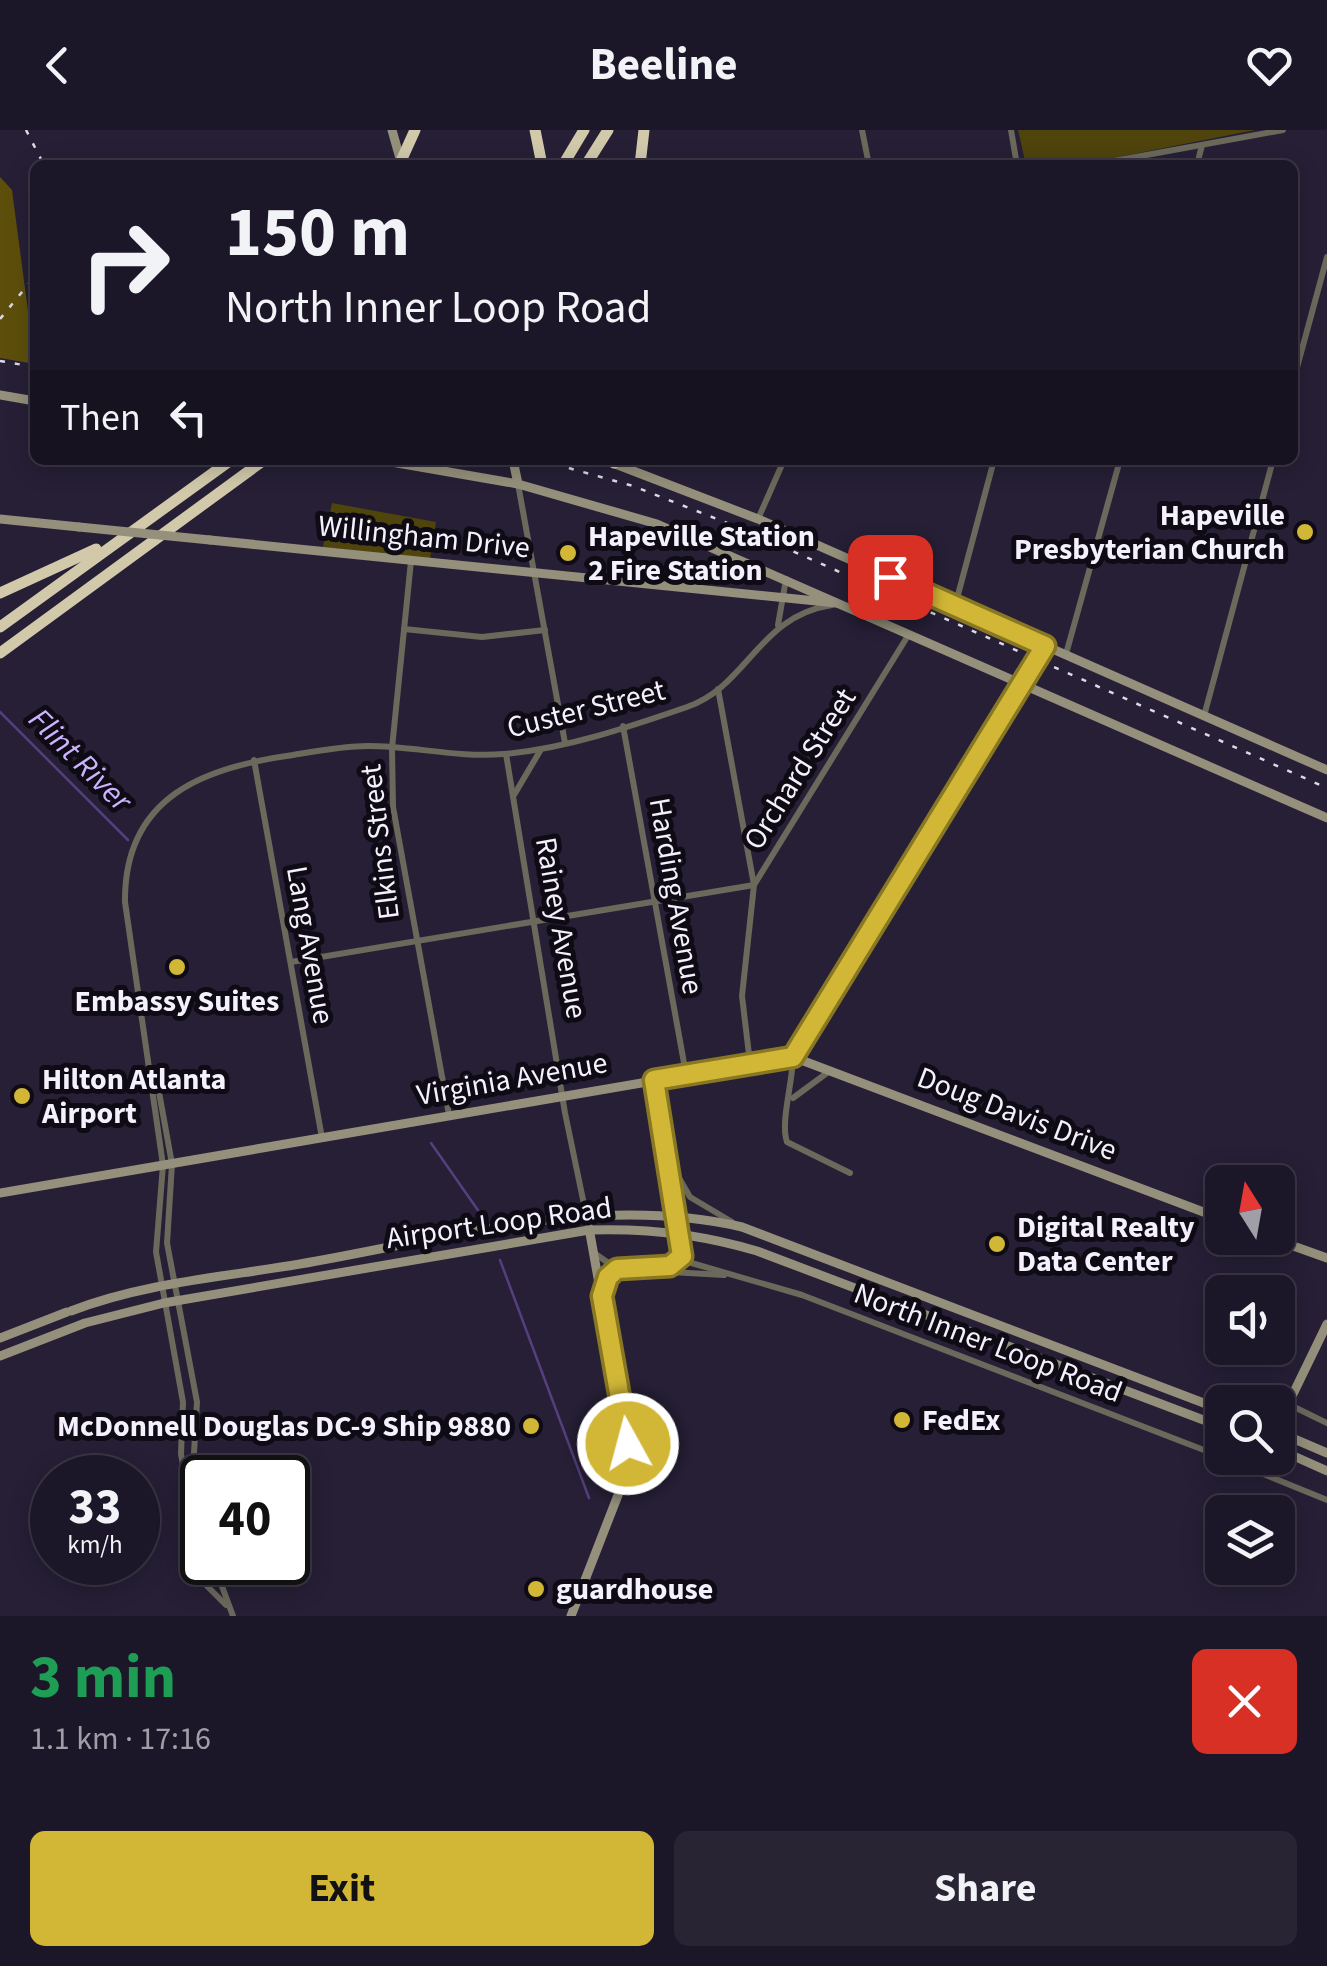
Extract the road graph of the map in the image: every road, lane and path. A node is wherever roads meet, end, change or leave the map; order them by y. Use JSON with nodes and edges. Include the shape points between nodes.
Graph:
{"nodes":[{"id":1,"x":392,"y":130,"type":"edge"},
{"id":2,"x":416,"y":130,"type":"edge"},
{"id":3,"x":535,"y":130,"type":"edge"},
{"id":4,"x":584,"y":130,"type":"edge"},
{"id":5,"x":608,"y":130,"type":"edge"},
{"id":6,"x":644,"y":130,"type":"edge"},
{"id":7,"x":862,"y":130,"type":"edge"},
{"id":8,"x":1010,"y":130,"type":"edge"},
{"id":9,"x":1283,"y":130,"type":"edge"},
{"id":10,"x":1262,"y":132,"type":"edge"},
{"id":11,"x":1202,"y":145,"type":"junction"},
{"id":12,"x":400,"y":160,"type":"edge"},
{"id":13,"x":402,"y":160,"type":"edge"},
{"id":14,"x":541,"y":160,"type":"edge"},
{"id":15,"x":566,"y":160,"type":"edge"},
{"id":16,"x":589,"y":160,"type":"edge"},
{"id":17,"x":641,"y":160,"type":"edge"},
{"id":18,"x":868,"y":160,"type":"edge"},
{"id":19,"x":1016,"y":160,"type":"edge"},
{"id":20,"x":1120,"y":160,"type":"edge"},
{"id":21,"x":1198,"y":160,"type":"edge"},
{"id":22,"x":1327,"y":257,"type":"edge"},
{"id":23,"x":1298,"y":364,"type":"edge"},
{"id":24,"x":0,"y":395,"type":"edge"},
{"id":25,"x":30,"y":399,"type":"edge"},
{"id":26,"x":223,"y":465,"type":"edge"},
{"id":27,"x":257,"y":465,"type":"edge"},
{"id":28,"x":409,"y":465,"type":"edge"},
{"id":29,"x":514,"y":465,"type":"edge"},
{"id":30,"x":618,"y":465,"type":"edge"},
{"id":31,"x":782,"y":465,"type":"edge"},
{"id":32,"x":993,"y":465,"type":"edge"},
{"id":33,"x":1119,"y":465,"type":"edge"},
{"id":34,"x":1272,"y":465,"type":"edge"},
{"id":35,"x":518,"y":484,"type":"junction"},
{"id":36,"x":0,"y":519,"type":"edge"},
{"id":37,"x":758,"y":519,"type":"junction"},
{"id":38,"x":118,"y":540,"type":"junction"},
{"id":39,"x":411,"y":561,"type":"junction"},
{"id":40,"x":534,"y":574,"type":"junction"},
{"id":41,"x":786,"y":578,"type":"junction"},
{"id":42,"x":0,"y":593,"type":"edge"},
{"id":43,"x":783,"y":598,"type":"junction"},
{"id":44,"x":844,"y":604,"type":"junction"},
{"id":45,"x":955,"y":606,"type":"junction"},
{"id":46,"x":777,"y":626,"type":"junction"},
{"id":47,"x":0,"y":627,"type":"edge"},
{"id":48,"x":404,"y":630,"type":"junction"},
{"id":49,"x":544,"y":630,"type":"junction"},
{"id":50,"x":909,"y":634,"type":"junction"},
{"id":51,"x":1045,"y":646,"type":"junction"},
{"id":52,"x":0,"y":654,"type":"edge"},
{"id":53,"x":1066,"y":654,"type":"junction"},
{"id":54,"x":1022,"y":684,"type":"junction"},
{"id":55,"x":718,"y":689,"type":"junction"},
{"id":56,"x":1204,"y":716,"type":"junction"},
{"id":57,"x":623,"y":726,"type":"junction"},
{"id":58,"x":566,"y":743,"type":"junction"},
{"id":59,"x":392,"y":748,"type":"junction"},
{"id":60,"x":542,"y":749,"type":"junction"},
{"id":61,"x":506,"y":754,"type":"junction"},
{"id":62,"x":254,"y":760,"type":"junction"},
{"id":63,"x":1327,"y":770,"type":"edge"},
{"id":64,"x":513,"y":796,"type":"junction"},
{"id":65,"x":1327,"y":818,"type":"edge"},
{"id":66,"x":754,"y":885,"type":"junction"},
{"id":67,"x":654,"y":900,"type":"junction"},
{"id":68,"x":535,"y":920,"type":"junction"},
{"id":69,"x":415,"y":941,"type":"junction"},
{"id":70,"x":291,"y":962,"type":"junction"},
{"id":71,"x":793,"y":1057,"type":"junction"},
{"id":72,"x":750,"y":1064,"type":"junction"},
{"id":73,"x":830,"y":1070,"type":"junction"},
{"id":74,"x":686,"y":1074,"type":"junction"},
{"id":75,"x":654,"y":1080,"type":"junction"},
{"id":76,"x":563,"y":1096,"type":"junction"},
{"id":77,"x":792,"y":1099,"type":"junction"},
{"id":78,"x":449,"y":1116,"type":"junction"},
{"id":79,"x":322,"y":1138,"type":"junction"},
{"id":80,"x":665,"y":1147,"type":"junction"},
{"id":81,"x":167,"y":1164,"type":"junction"},
{"id":82,"x":850,"y":1173,"type":"dead end"},
{"id":83,"x":0,"y":1192,"type":"edge"},
{"id":84,"x":1205,"y":1213,"type":"edge"},
{"id":85,"x":586,"y":1214,"type":"junction"},
{"id":86,"x":677,"y":1214,"type":"junction"},
{"id":87,"x":742,"y":1227,"type":"junction"},
{"id":88,"x":589,"y":1230,"type":"junction"},
{"id":89,"x":681,"y":1233,"type":"junction"},
{"id":90,"x":1295,"y":1246,"type":"edge"},
{"id":91,"x":592,"y":1248,"type":"junction"},
{"id":92,"x":682,"y":1256,"type":"junction"},
{"id":93,"x":1327,"y":1258,"type":"edge"},
{"id":94,"x":617,"y":1269,"type":"junction"},
{"id":95,"x":735,"y":1275,"type":"junction"},
{"id":96,"x":174,"y":1284,"type":"junction"},
{"id":97,"x":161,"y":1286,"type":"junction"},
{"id":98,"x":602,"y":1296,"type":"junction"},
{"id":99,"x":178,"y":1300,"type":"junction"},
{"id":100,"x":164,"y":1303,"type":"junction"},
{"id":101,"x":1327,"y":1324,"type":"edge"},
{"id":102,"x":0,"y":1338,"type":"edge"},
{"id":103,"x":0,"y":1356,"type":"edge"},
{"id":104,"x":1295,"y":1390,"type":"edge"},
{"id":105,"x":1205,"y":1404,"type":"edge"},
{"id":106,"x":1295,"y":1407,"type":"edge"},
{"id":107,"x":1205,"y":1421,"type":"edge"},
{"id":108,"x":1327,"y":1423,"type":"edge"},
{"id":109,"x":1295,"y":1437,"type":"edge"},
{"id":110,"x":1205,"y":1450,"type":"edge"},
{"id":111,"x":1327,"y":1453,"type":"edge"},
{"id":112,"x":194,"y":1455,"type":"edge"},
{"id":113,"x":1295,"y":1456,"type":"edge"},
{"id":114,"x":1327,"y":1470,"type":"edge"},
{"id":115,"x":1267,"y":1475,"type":"edge"},
{"id":116,"x":1327,"y":1500,"type":"edge"},
{"id":117,"x":220,"y":1585,"type":"edge"},
{"id":118,"x":226,"y":1605,"type":"junction"},
{"id":119,"x":233,"y":1616,"type":"edge"},
{"id":120,"x":571,"y":1616,"type":"edge"}],
"edges":[{"from":1,"to":12,"type":"main road"},
{"from":2,"to":13,"type":"highway"},
{"from":3,"to":14,"type":"highway"},
{"from":4,"to":15,"type":"highway"},
{"from":5,"to":16,"type":"highway"},
{"from":6,"to":17,"type":"highway"},
{"from":7,"to":18,"type":"street"},
{"from":8,"to":19,"type":"street"},
{"from":9,"to":10,"type":"street"},
{"from":10,"to":11,"type":"street"},
{"from":11,"to":20,"type":"street"},
{"from":11,"to":21,"type":"street"},
{"from":22,"to":23,"type":"street"},
{"from":24,"to":25,"type":"main road"},
{"from":26,"to":38,"type":"highway"},
{"from":27,"to":52,"type":"highway"},
{"from":28,"to":35,"type":"main road"},
{"from":29,"to":35,"type":"main road"},
{"from":30,"to":37,"type":"main road"},
{"from":31,"to":37,"type":"street"},
{"from":32,"to":45,"type":"street"},
{"from":33,"to":53,"type":"street"},
{"from":34,"to":56,"type":"street"},
{"from":35,"to":40,"type":"street"},
{"from":35,"to":41,"type":"main road","via":[[657,524]]},
{"from":36,"to":39,"type":"main road","name":"Willingham Drive","bridge":true},
{"from":37,"to":45,"type":"main road"},
{"from":38,"to":42,"type":"highway"},
{"from":38,"to":47,"type":"highway"},
{"from":39,"to":40,"type":"main road","name":"Willingham Drive"},
{"from":39,"to":48,"type":"street","name":"Elkins Street"},
{"from":40,"to":43,"type":"main road","name":"Willingham Drive"},
{"from":40,"to":49,"type":"street"},
{"from":41,"to":43,"type":"street"},
{"from":41,"to":44,"type":"main road"},
{"from":43,"to":44,"type":"main road","name":"Willingham Drive"},
{"from":43,"to":46,"type":"street"},
{"from":44,"to":46,"type":"street","name":"Custer Street","via":[[809,609]]},
{"from":44,"to":50,"type":"main road"},
{"from":45,"to":51,"type":"main road"},
{"from":46,"to":55,"type":"street","name":"Custer Street"},
{"from":48,"to":49,"type":"street","via":[[482,637]]},
{"from":48,"to":59,"type":"street","name":"Elkins Street"},
{"from":49,"to":58,"type":"street"},
{"from":50,"to":54,"type":"main road"},
{"from":50,"to":66,"type":"street","name":"Orchard Street"},
{"from":51,"to":53,"type":"main road"},
{"from":51,"to":54,"type":"main road"},
{"from":53,"to":56,"type":"main road"},
{"from":54,"to":65,"type":"main road"},
{"from":54,"to":71,"type":"main road"},
{"from":55,"to":57,"type":"street","name":"Custer Street","via":[[691,706]]},
{"from":55,"to":66,"type":"street"},
{"from":56,"to":63,"type":"main road"},
{"from":57,"to":58,"type":"street","name":"Custer Street"},
{"from":57,"to":67,"type":"street","name":"Harding Avenue"},
{"from":58,"to":60,"type":"street","name":"Custer Street"},
{"from":59,"to":61,"type":"street","name":"Custer Street"},
{"from":59,"to":62,"type":"street","name":"Custer Street","via":[[353,746]]},
{"from":59,"to":69,"type":"street","name":"Elkins Street","via":[[393,807]]},
{"from":60,"to":61,"type":"street","name":"Custer Street"},
{"from":60,"to":64,"type":"street"},
{"from":61,"to":64,"type":"street","name":"Rainey Avenue"},
{"from":62,"to":70,"type":"street","name":"Lang Avenue"},
{"from":62,"to":81,"type":"street","name":"Custer Street","via":[[210,771],[173,794],[148,823],[124,895],[149,1084]]},
{"from":64,"to":68,"type":"street","name":"Rainey Avenue"},
{"from":66,"to":67,"type":"street","name":"Orchard Street"},
{"from":66,"to":72,"type":"street","via":[[742,996]]},
{"from":67,"to":68,"type":"street","name":"Orchard Street"},
{"from":67,"to":74,"type":"street","name":"Harding Avenue"},
{"from":68,"to":69,"type":"street","name":"Orchard Street"},
{"from":68,"to":76,"type":"street","name":"Rainey Avenue"},
{"from":69,"to":70,"type":"street","name":"Orchard Street"},
{"from":69,"to":78,"type":"street","name":"Elkins Street"},
{"from":70,"to":79,"type":"street","name":"Lang Avenue"},
{"from":71,"to":72,"type":"main road","name":"Virginia Avenue"},
{"from":71,"to":73,"type":"main road","name":"Doug Davis Drive"},
{"from":71,"to":77,"type":"street"},
{"from":72,"to":74,"type":"main road","name":"Virginia Avenue"},
{"from":73,"to":77,"type":"street"},
{"from":73,"to":84,"type":"main road","name":"Doug Davis Drive"},
{"from":74,"to":75,"type":"main road","name":"Virginia Avenue"},
{"from":75,"to":76,"type":"main road","name":"Virginia Avenue"},
{"from":75,"to":80,"type":"street"},
{"from":76,"to":78,"type":"main road","name":"Virginia Avenue"},
{"from":76,"to":85,"type":"street","name":"Rainey Avenue"},
{"from":77,"to":82,"type":"street","via":[[787,1142]]},
{"from":78,"to":79,"type":"main road","name":"Virginia Avenue"},
{"from":79,"to":81,"type":"main road","name":"Virginia Avenue"},
{"from":80,"to":86,"type":"street"},
{"from":80,"to":87,"type":"street","name":"Airport Loop Road","via":[[690,1197]]},
{"from":81,"to":83,"type":"main road","name":"Virginia Avenue"},
{"from":81,"to":96,"type":"street"},
{"from":81,"to":97,"type":"street","via":[[156,1234]]},
{"from":85,"to":86,"type":"main road","name":"Airport Loop Road"},
{"from":85,"to":88,"type":"main road","name":"Rainey Avenue"},
{"from":85,"to":96,"type":"main road","name":"Airport Loop Road"},
{"from":86,"to":87,"type":"main road","name":"Airport Loop Road"},
{"from":86,"to":89,"type":"street"},
{"from":87,"to":105,"type":"main road","name":"Airport Loop Road"},
{"from":88,"to":89,"type":"main road","name":"Airport Loop Road"},
{"from":88,"to":91,"type":"main road","name":"Rainey Avenue"},
{"from":88,"to":99,"type":"main road","name":"Airport Loop Road"},
{"from":89,"to":92,"type":"street"},
{"from":89,"to":107,"type":"main road","name":"Airport Loop Road","via":[[756,1251]]},
{"from":90,"to":93,"type":"main road"},
{"from":91,"to":94,"type":"street"},
{"from":91,"to":98,"type":"main road","name":"Rainey Avenue"},
{"from":92,"to":94,"type":"street","via":[[670,1266]]},
{"from":92,"to":95,"type":"street","name":"North Inner Loop Road"},
{"from":94,"to":95,"type":"street","name":"North Inner Loop Road"},
{"from":94,"to":98,"type":"street"},
{"from":95,"to":110,"type":"street","name":"North Inner Loop Road"},
{"from":96,"to":97,"type":"main road","name":"Airport Loop Road"},
{"from":96,"to":99,"type":"street"},
{"from":97,"to":100,"type":"street"},
{"from":97,"to":102,"type":"main road","name":"Airport Loop Road"},
{"from":98,"to":120,"type":"main road","name":"Rainey Avenue","via":[[628,1426],[622,1482]]},
{"from":99,"to":100,"type":"main road","name":"Airport Loop Road"},
{"from":99,"to":112,"type":"street","via":[[197,1402]]},
{"from":100,"to":103,"type":"main road","name":"Airport Loop Road","via":[[85,1323]]},
{"from":100,"to":118,"type":"street","via":[[183,1402],[180,1454],[196,1546],[204,1583]]},
{"from":101,"to":104,"type":"main road"},
{"from":106,"to":108,"type":"street"},
{"from":109,"to":111,"type":"main road"},
{"from":113,"to":114,"type":"main road"},
{"from":115,"to":116,"type":"street","name":"North Inner Loop Road"},
{"from":117,"to":118,"type":"street"},
{"from":118,"to":119,"type":"street"}]}
